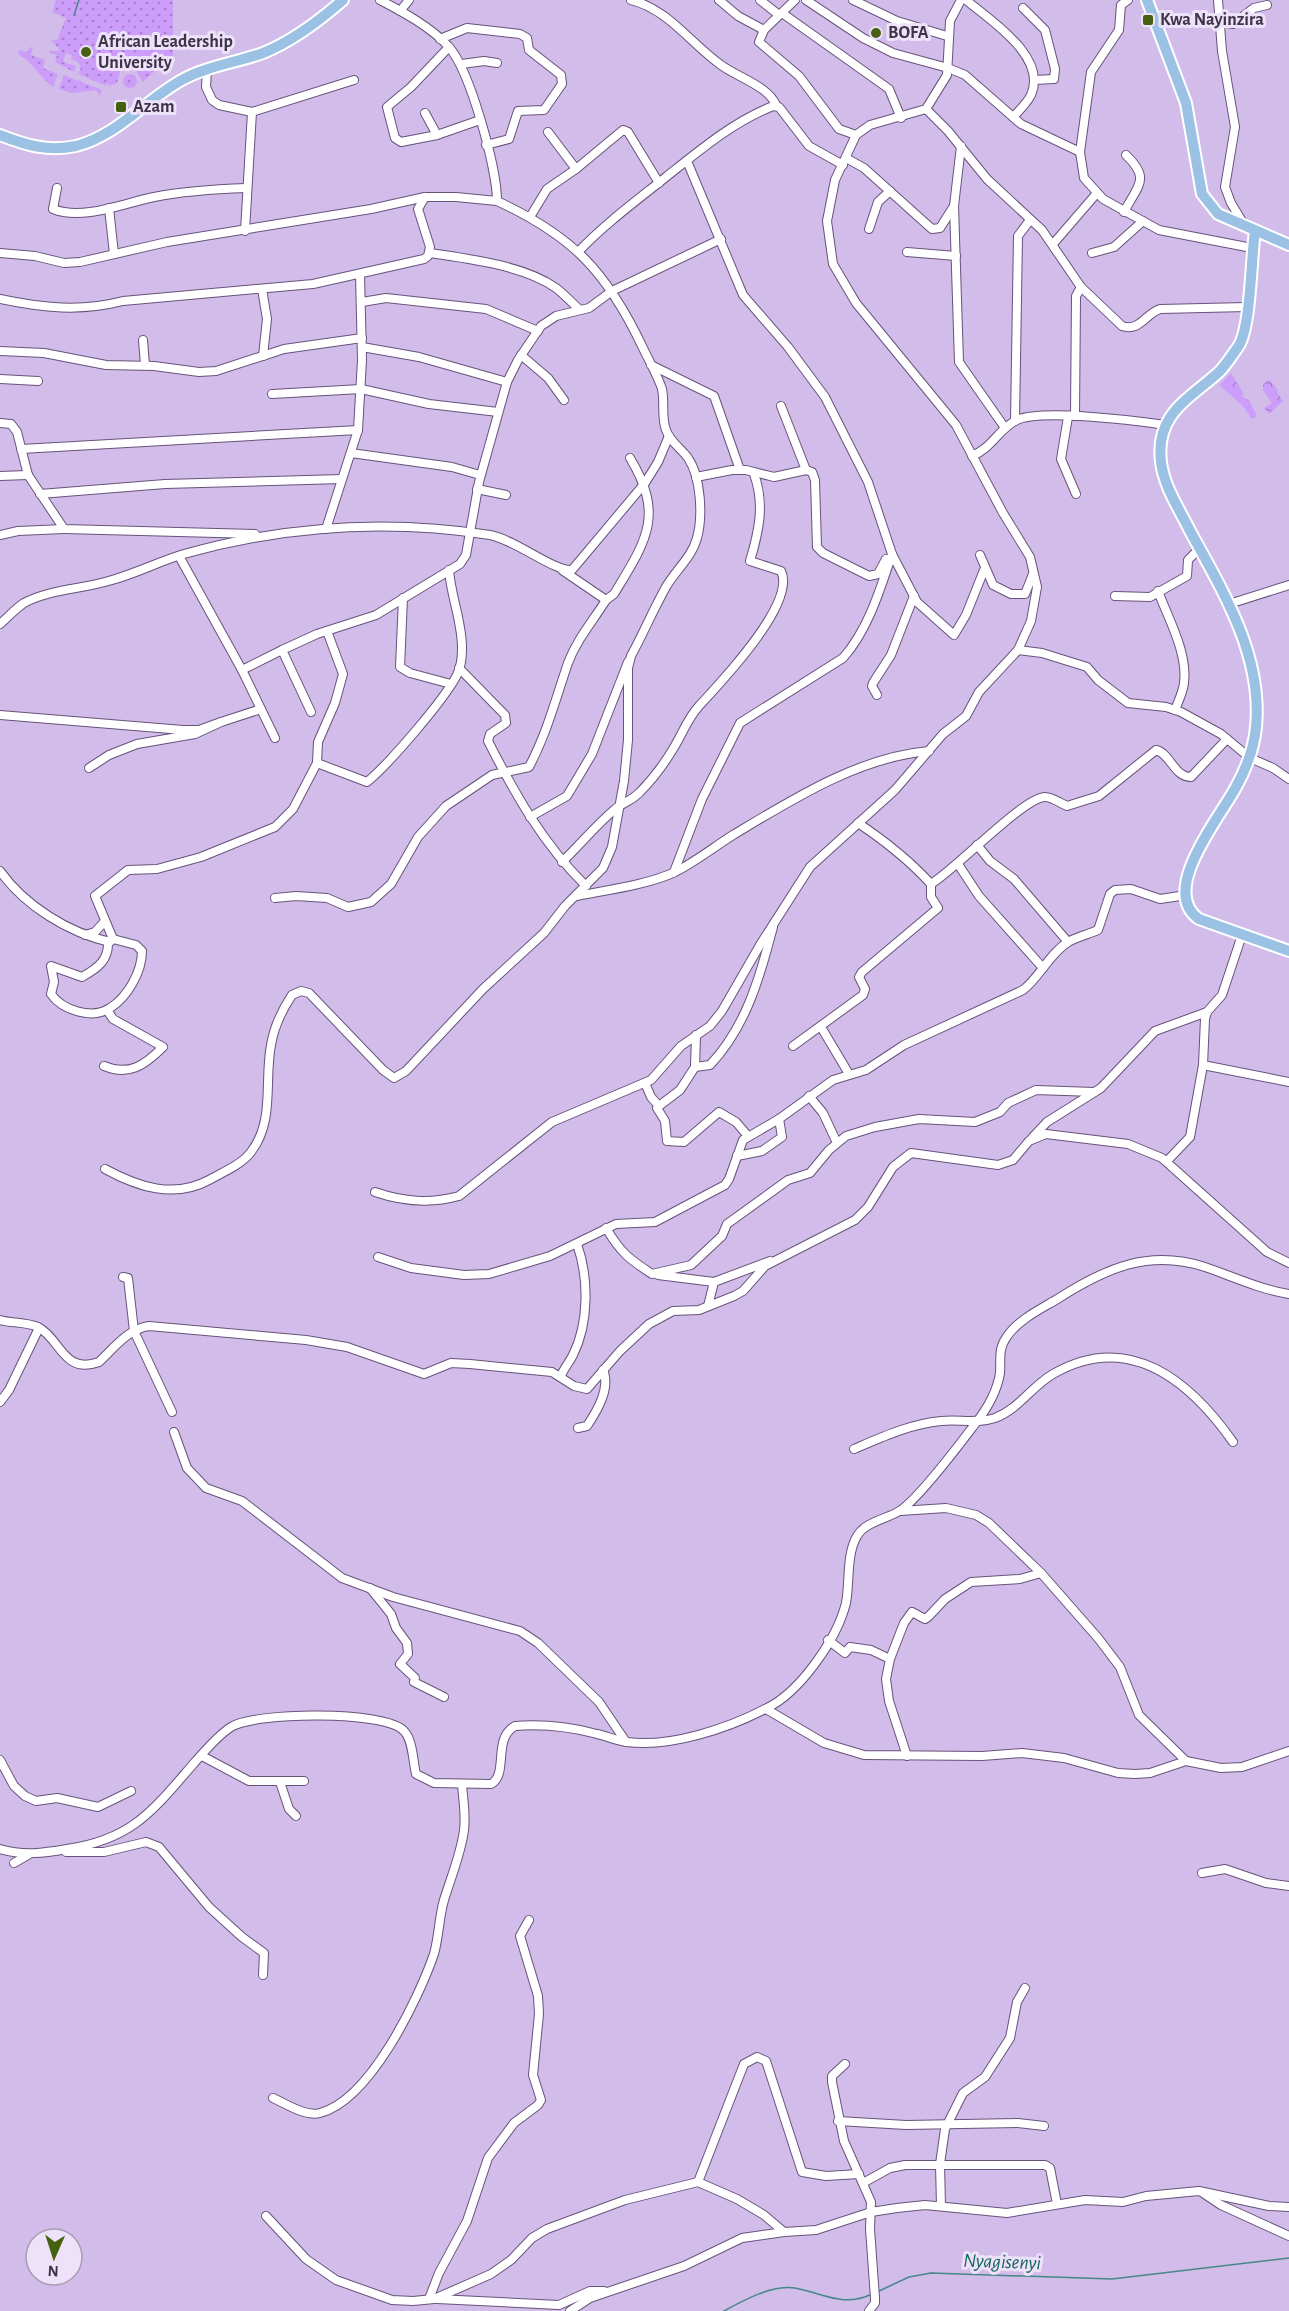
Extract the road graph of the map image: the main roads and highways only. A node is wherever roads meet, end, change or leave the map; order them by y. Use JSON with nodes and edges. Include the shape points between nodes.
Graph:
{"nodes":[{"id":1,"x":343,"y":0,"type":"edge"},
{"id":2,"x":1147,"y":0,"type":"edge"},
{"id":3,"x":0,"y":135,"type":"edge"},
{"id":4,"x":1251,"y":229,"type":"junction"},
{"id":5,"x":1289,"y":245,"type":"edge"},
{"id":6,"x":1289,"y":951,"type":"edge"}],
"edges":[{"from":1,"to":3,"type":"main road","via":[[306,29],[265,52],[180,81],[96,139],[58,149],[23,144]]},
{"from":2,"to":4,"type":"main road","via":[[1186,103],[1202,194],[1218,214]]},
{"from":4,"to":5,"type":"main road"},
{"from":4,"to":6,"type":"main road","via":[[1247,307],[1240,344],[1220,370],[1184,399],[1166,425],[1161,446],[1164,477],[1229,604],[1248,650],[1255,680],[1256,730],[1250,758],[1236,789],[1199,846],[1188,875],[1190,912]]}]}
